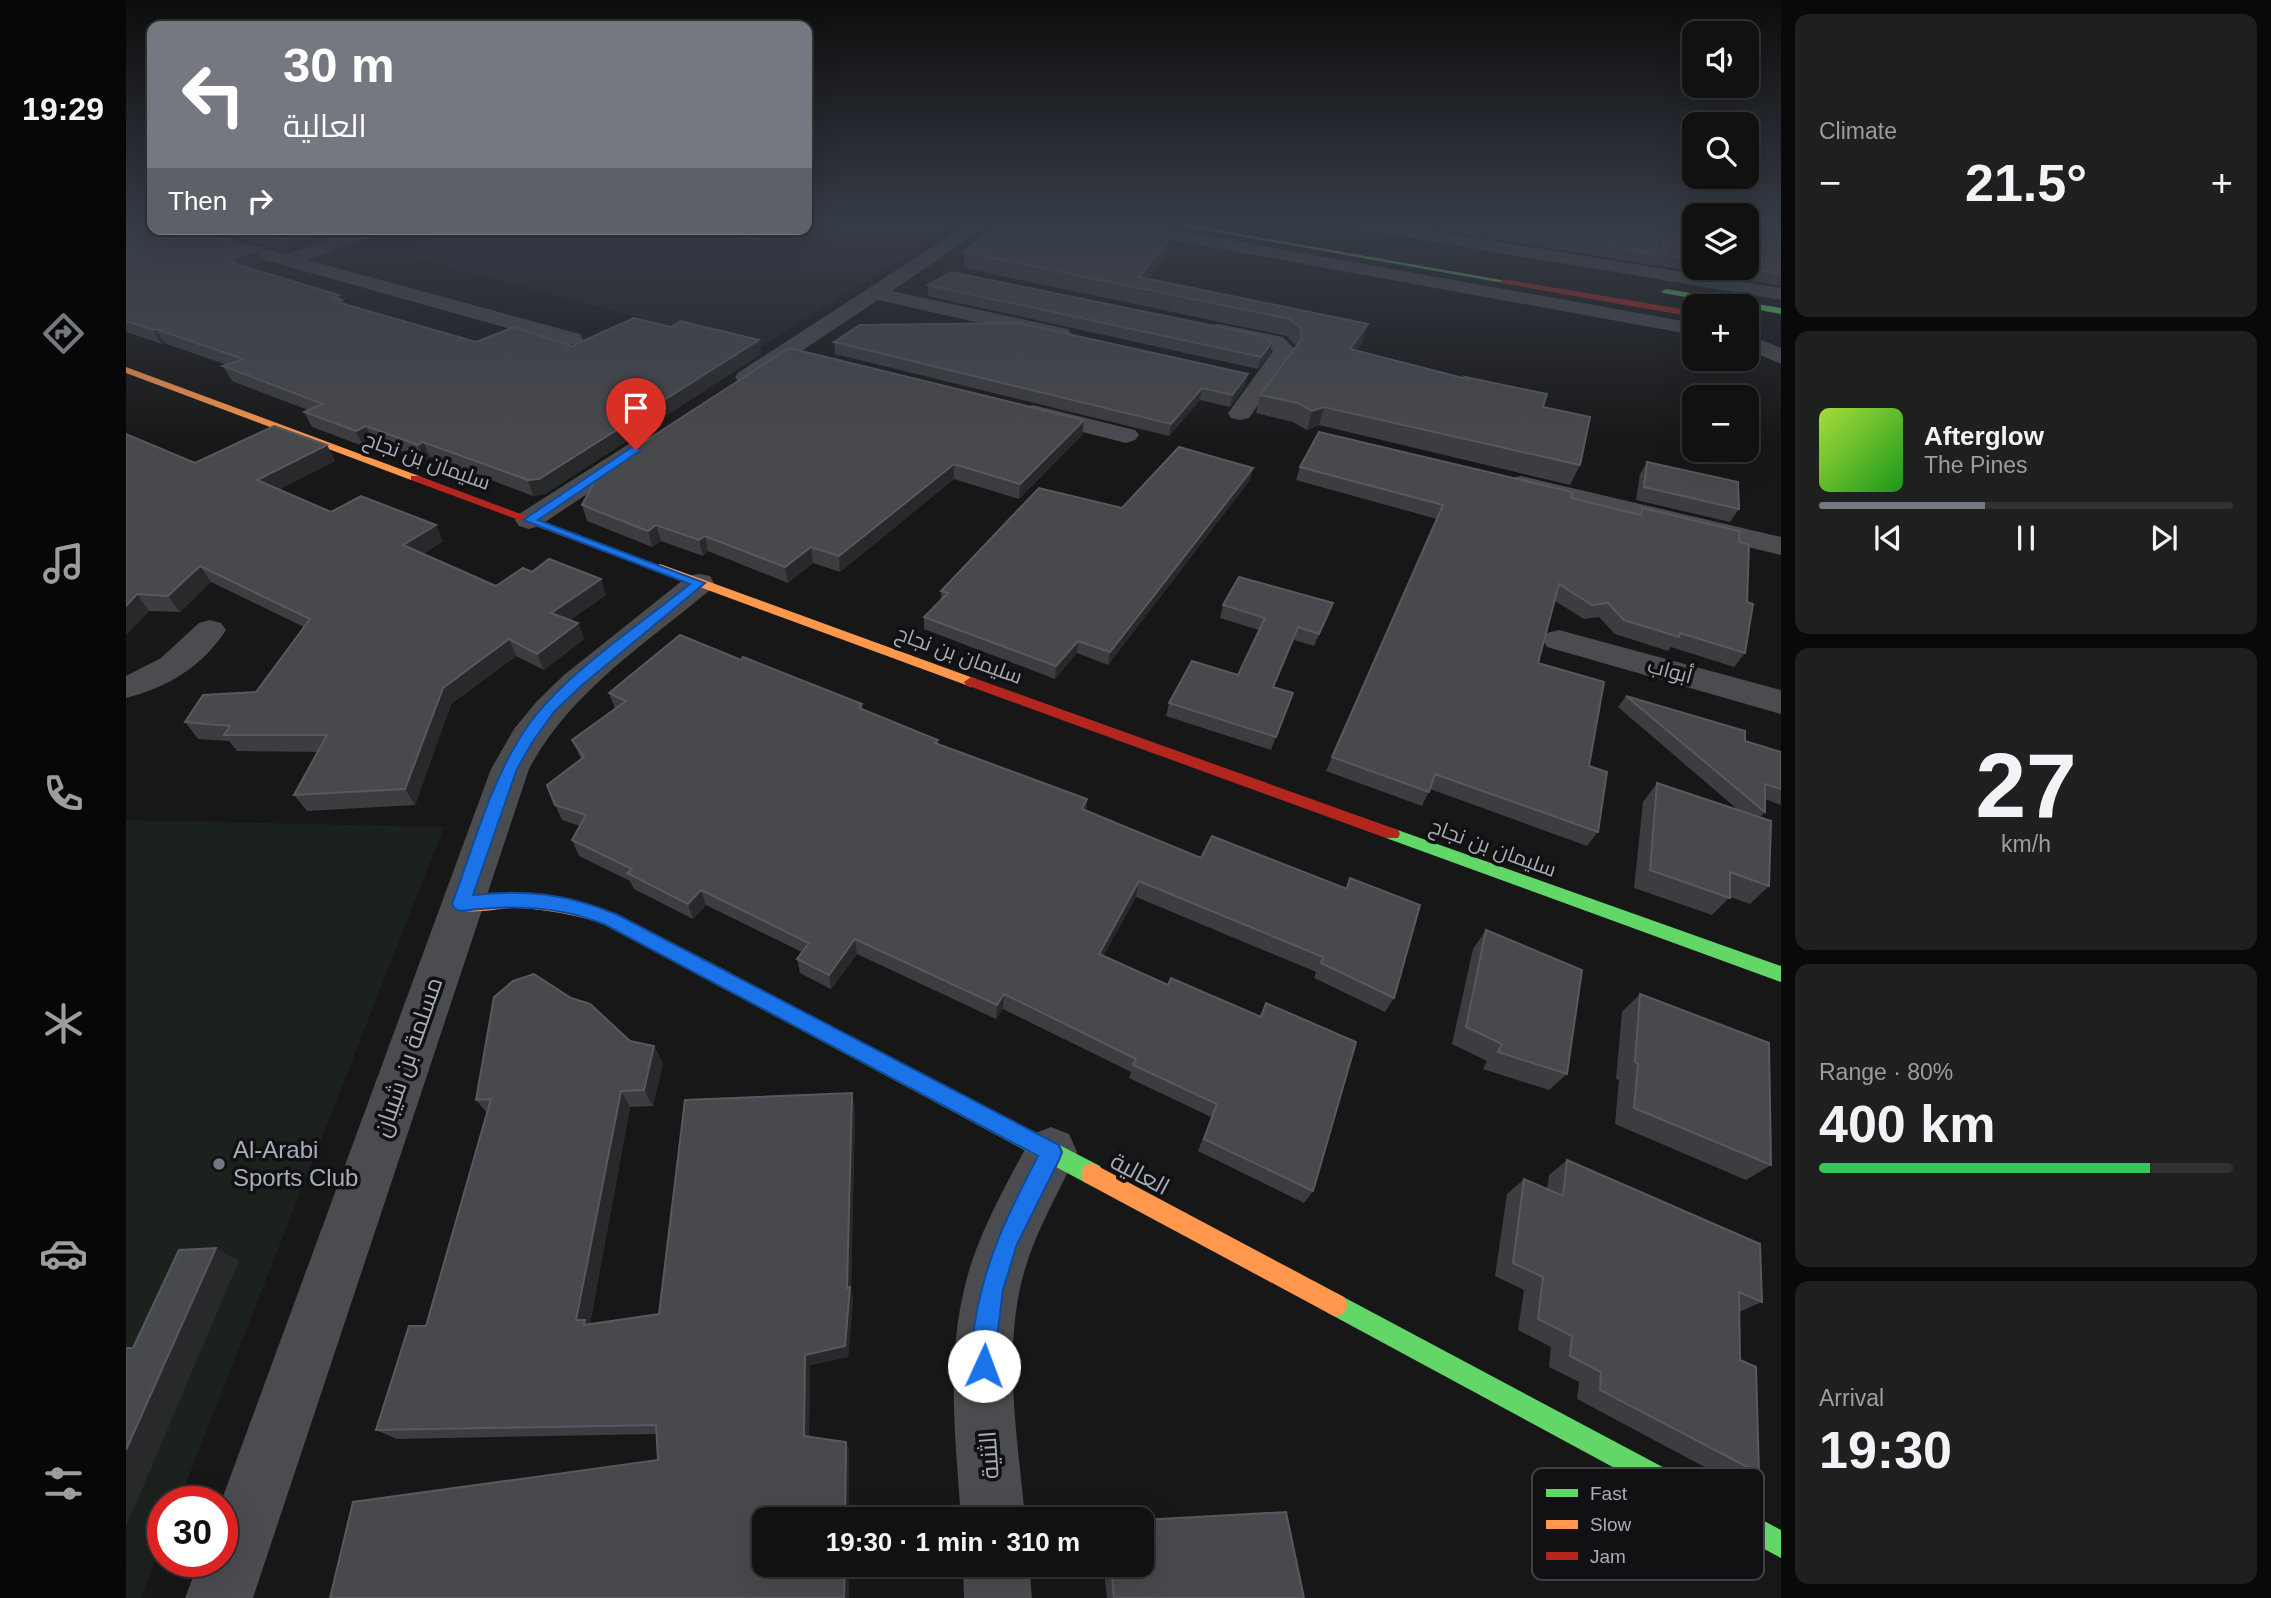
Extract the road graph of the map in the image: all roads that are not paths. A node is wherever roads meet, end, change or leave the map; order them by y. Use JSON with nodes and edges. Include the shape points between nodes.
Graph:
{"nodes":[{"id":1,"x":427,"y":299,"type":"edge"},
{"id":2,"x":866,"y":299,"type":"edge"},
{"id":3,"x":899,"y":299,"type":"edge"},
{"id":4,"x":1525,"y":299,"type":"edge"},
{"id":5,"x":1605,"y":299,"type":"edge"},
{"id":6,"x":1709,"y":299,"type":"edge"},
{"id":7,"x":1781,"y":311,"type":"edge"},
{"id":8,"x":1682,"y":312,"type":"edge"},
{"id":9,"x":1197,"y":325,"type":"edge"},
{"id":10,"x":1682,"y":327,"type":"edge"},
{"id":11,"x":1076,"y":338,"type":"edge"},
{"id":12,"x":572,"y":339,"type":"dead end"},
{"id":13,"x":1759,"y":341,"type":"edge"},
{"id":14,"x":1759,"y":345,"type":"edge"},
{"id":15,"x":1781,"y":345,"type":"edge"},
{"id":16,"x":787,"y":351,"type":"junction"},
{"id":17,"x":1781,"y":356,"type":"edge"},
{"id":18,"x":813,"y":357,"type":"edge"},
{"id":19,"x":126,"y":370,"type":"edge"},
{"id":20,"x":1238,"y":374,"type":"edge"},
{"id":21,"x":1265,"y":380,"type":"junction"},
{"id":22,"x":730,"y":388,"type":"edge"},
{"id":23,"x":1009,"y":406,"type":"edge"},
{"id":24,"x":1240,"y":413,"type":"dead end"},
{"id":25,"x":663,"y":432,"type":"edge"},
{"id":26,"x":1126,"y":435,"type":"edge"},
{"id":27,"x":1495,"y":478,"type":"edge"},
{"id":28,"x":528,"y":520,"type":"junction"},
{"id":29,"x":1781,"y":546,"type":"edge"},
{"id":30,"x":699,"y":583,"type":"junction"},
{"id":31,"x":210,"y":630,"type":"dead end"},
{"id":32,"x":1559,"y":640,"type":"dead end"},
{"id":33,"x":126,"y":687,"type":"edge"},
{"id":34,"x":1781,"y":702,"type":"edge"},
{"id":35,"x":461,"y":904,"type":"junction"},
{"id":36,"x":1781,"y":974,"type":"edge"},
{"id":37,"x":1051,"y":1152,"type":"junction"},
{"id":38,"x":1638,"y":1468,"type":"edge"},
{"id":39,"x":992,"y":1507,"type":"edge"},
{"id":40,"x":1764,"y":1536,"type":"edge"},
{"id":41,"x":1781,"y":1545,"type":"edge"},
{"id":42,"x":997,"y":1577,"type":"edge"},
{"id":43,"x":219,"y":1598,"type":"edge"},
{"id":44,"x":998,"y":1598,"type":"edge"}],
"edges":[{"from":1,"to":12,"type":"street"},
{"from":2,"to":16,"type":"street"},
{"from":3,"to":11,"type":"street"},
{"from":4,"to":10,"type":"street"},
{"from":5,"to":8,"type":"street"},
{"from":6,"to":7,"type":"street"},
{"from":9,"to":21,"type":"street","via":[[1282,346],[1284,355]]},
{"from":13,"to":15,"type":"street"},
{"from":14,"to":17,"type":"street"},
{"from":16,"to":18,"type":"street"},
{"from":16,"to":22,"type":"street"},
{"from":19,"to":28,"type":"street","name":"سليمان بن نجاح"},
{"from":20,"to":21,"type":"street"},
{"from":21,"to":24,"type":"street"},
{"from":23,"to":26,"type":"street"},
{"from":25,"to":28,"type":"street"},
{"from":27,"to":29,"type":"street"},
{"from":28,"to":30,"type":"street","name":"سليمان بن نجاح"},
{"from":30,"to":35,"type":"street","name":"مسلمة بن شيبان","via":[[576,682],[527,738],[510,769]]},
{"from":30,"to":36,"type":"street","name":"سليمان بن نجاح"},
{"from":31,"to":33,"type":"street","via":[[188,655],[158,676]]},
{"from":32,"to":34,"type":"street","name":"أبواب"},
{"from":35,"to":37,"type":"street","name":"العالية","via":[[541,900],[577,906],[610,919]]},
{"from":35,"to":43,"type":"street","name":"مسلمة بن شيبان"},
{"from":37,"to":38,"type":"street","name":"العالية"},
{"from":37,"to":39,"type":"street","name":"الثنية","via":[[1007,1241],[992,1290],[984,1346]]},
{"from":40,"to":41,"type":"street","name":"العالية"},
{"from":42,"to":44,"type":"street"}]}
